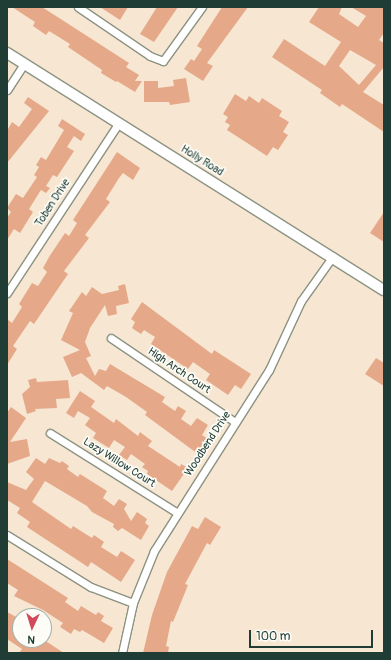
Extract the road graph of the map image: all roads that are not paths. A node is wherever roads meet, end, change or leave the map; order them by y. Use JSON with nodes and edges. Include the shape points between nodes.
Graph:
{"nodes":[{"id":1,"x":202,"y":7,"type":"edge"},
{"id":2,"x":80,"y":8,"type":"edge"},
{"id":3,"x":7,"y":54,"type":"edge"},
{"id":4,"x":24,"y":64,"type":"junction"},
{"id":5,"x":7,"y":90,"type":"edge"},
{"id":6,"x":118,"y":124,"type":"junction"},
{"id":7,"x":333,"y":256,"type":"junction"},
{"id":8,"x":384,"y":290,"type":"edge"},
{"id":9,"x":7,"y":293,"type":"edge"},
{"id":10,"x":111,"y":338,"type":"dead end"},
{"id":11,"x":235,"y":422,"type":"junction"},
{"id":12,"x":50,"y":433,"type":"dead end"},
{"id":13,"x":176,"y":512,"type":"junction"},
{"id":14,"x":7,"y":536,"type":"edge"},
{"id":15,"x":133,"y":603,"type":"junction"},
{"id":16,"x":122,"y":653,"type":"edge"}],
"edges":[{"from":1,"to":2,"type":"street","via":[[164,61],[150,56]]},
{"from":3,"to":4,"type":"main road","name":"Holly Road"},
{"from":4,"to":5,"type":"street"},
{"from":4,"to":6,"type":"main road","name":"Holly Road"},
{"from":6,"to":7,"type":"main road","name":"Holly Road"},
{"from":6,"to":9,"type":"street","name":"Toben Drive"},
{"from":7,"to":8,"type":"main road","name":"Holly Road"},
{"from":7,"to":11,"type":"street","name":"Woodbend Drive","via":[[301,301],[269,370]]},
{"from":10,"to":11,"type":"street","name":"High Arch Court"},
{"from":11,"to":13,"type":"street","name":"Woodbend Drive"},
{"from":12,"to":13,"type":"street","name":"Lazy Willow Court"},
{"from":13,"to":15,"type":"street","name":"Woodbend Drive","via":[[154,551]]},
{"from":14,"to":15,"type":"street","via":[[91,587]]},
{"from":15,"to":16,"type":"street","name":"Woodbend Drive"}]}
